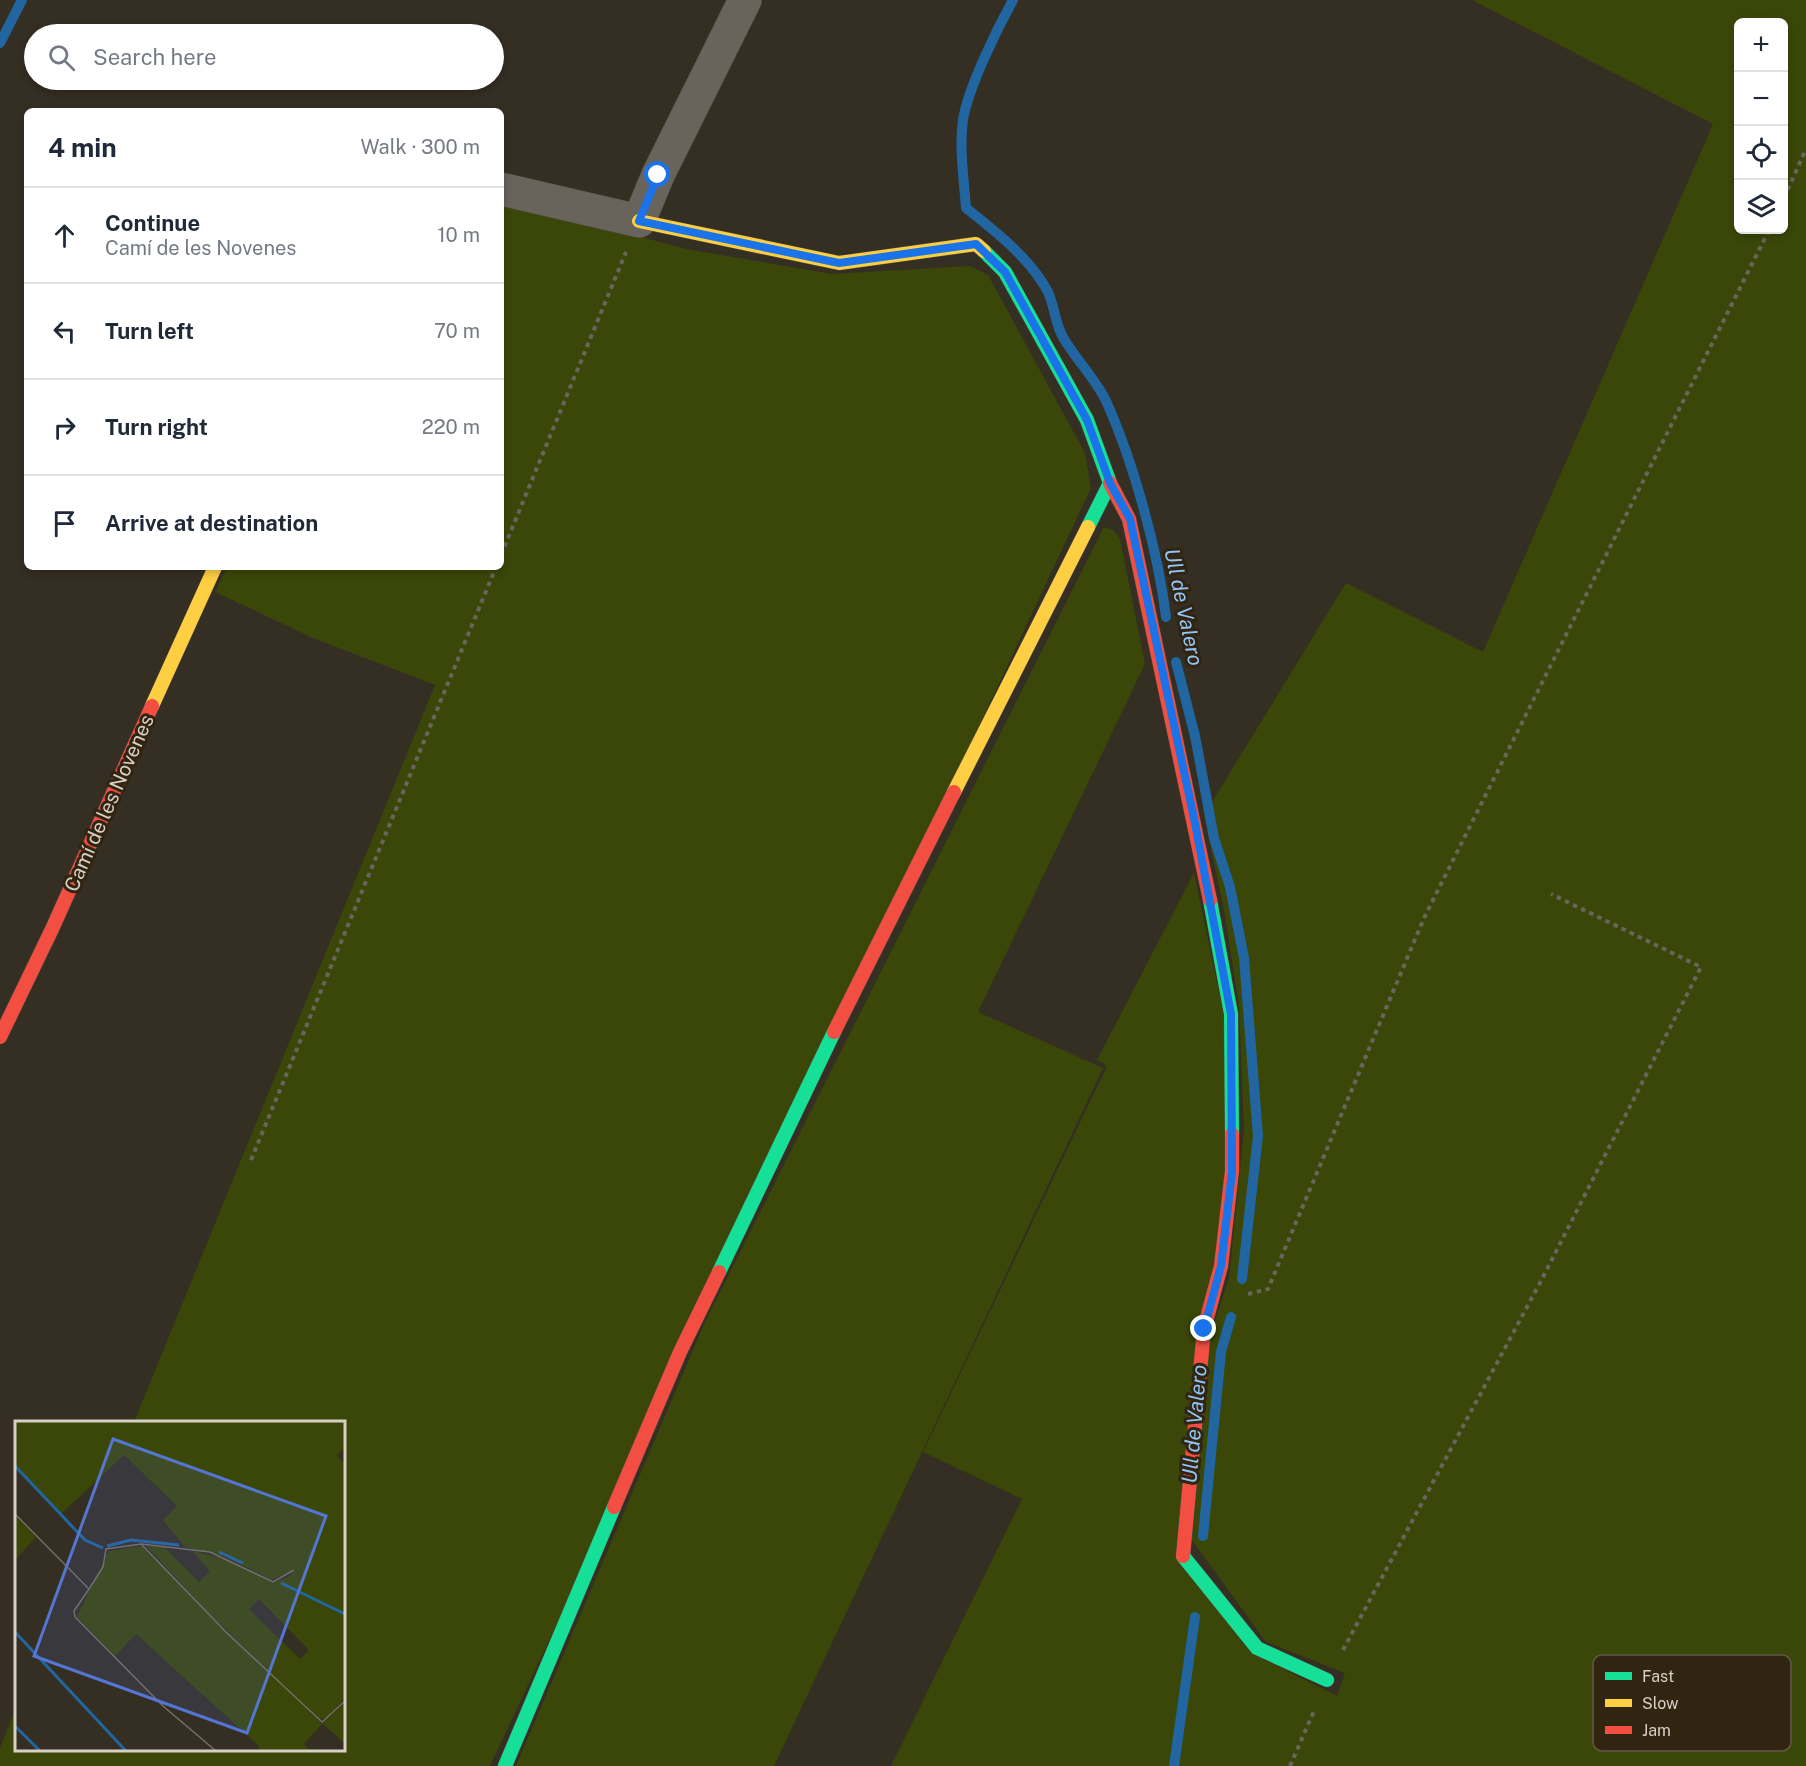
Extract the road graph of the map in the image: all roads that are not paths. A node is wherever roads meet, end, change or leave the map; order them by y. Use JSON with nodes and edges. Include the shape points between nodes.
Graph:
{"nodes":[{"id":1,"x":745,"y":0,"type":"edge"},
{"id":2,"x":504,"y":190,"type":"edge"},
{"id":3,"x":639,"y":221,"type":"junction"},
{"id":4,"x":1110,"y":483,"type":"junction"},
{"id":5,"x":214,"y":570,"type":"edge"},
{"id":6,"x":0,"y":1037,"type":"edge"},
{"id":7,"x":1327,"y":1680,"type":"road end"},
{"id":8,"x":505,"y":1766,"type":"edge"}],
"edges":[{"from":1,"to":3,"type":"street"},
{"from":2,"to":3,"type":"street"},
{"from":3,"to":4,"type":"street","via":[[839,263],[976,244],[1005,272],[1087,420]]},
{"from":4,"to":7,"type":"street","via":[[1130,519],[1231,1014],[1232,1172],[1221,1266],[1204,1329],[1183,1556],[1257,1648]]},
{"from":4,"to":8,"type":"street","via":[[858,982],[680,1352]]},
{"from":5,"to":6,"type":"street","name":"Camí de les Novenes"}]}
